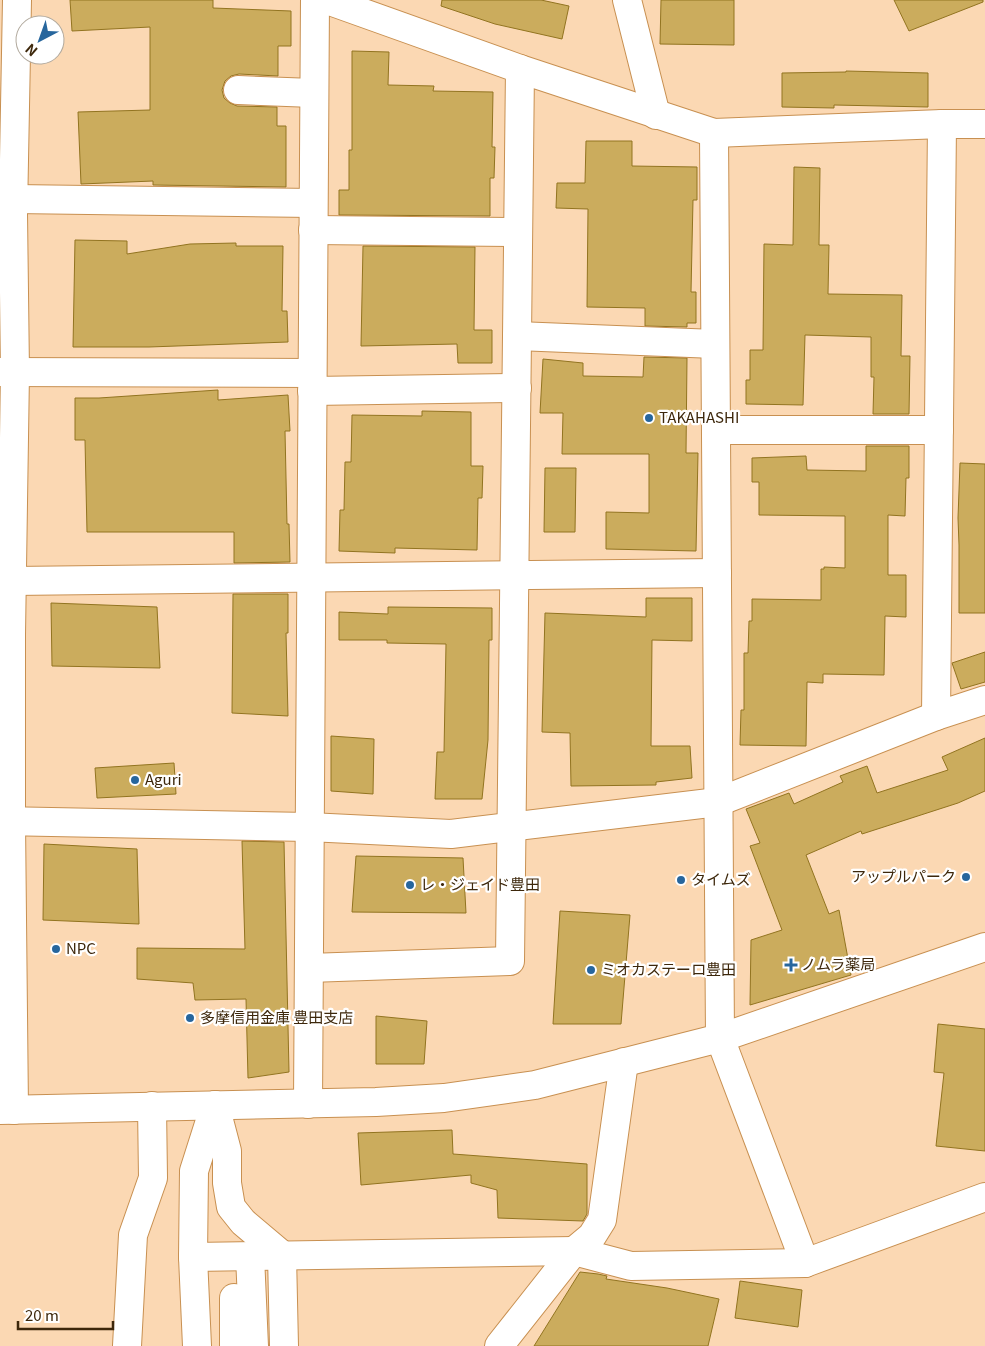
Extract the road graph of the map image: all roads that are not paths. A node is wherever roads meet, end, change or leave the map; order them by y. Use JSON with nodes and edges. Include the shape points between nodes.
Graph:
{"nodes":[{"id":1,"x":315,"y":0,"type":"edge"},
{"id":2,"x":327,"y":0,"type":"edge"},
{"id":3,"x":627,"y":0,"type":"edge"},
{"id":4,"x":11,"y":4,"type":"edge"},
{"id":5,"x":520,"y":69,"type":"junction"},
{"id":6,"x":238,"y":90,"type":"dead end"},
{"id":7,"x":313,"y":92,"type":"junction"},
{"id":8,"x":656,"y":115,"type":"junction"},
{"id":9,"x":942,"y":124,"type":"junction"},
{"id":10,"x":985,"y":124,"type":"edge"},
{"id":11,"x":714,"y":133,"type":"junction"},
{"id":12,"x":14,"y":200,"type":"junction"},
{"id":13,"x":313,"y":203,"type":"junction"},
{"id":14,"x":313,"y":230,"type":"junction"},
{"id":15,"x":518,"y":232,"type":"junction"},
{"id":16,"x":517,"y":336,"type":"junction"},
{"id":17,"x":715,"y":344,"type":"junction"},
{"id":18,"x":8,"y":372,"type":"edge"},
{"id":19,"x":312,"y":382,"type":"junction"},
{"id":20,"x":516,"y":388,"type":"junction"},
{"id":21,"x":716,"y":430,"type":"junction"},
{"id":22,"x":939,"y":430,"type":"junction"},
{"id":23,"x":717,"y":574,"type":"junction"},
{"id":24,"x":514,"y":576,"type":"junction"},
{"id":25,"x":310,"y":578,"type":"junction"},
{"id":26,"x":12,"y":581,"type":"junction"},
{"id":27,"x":6,"y":634,"type":"edge"},
{"id":28,"x":985,"y":700,"type":"edge"},
{"id":29,"x":936,"y":716,"type":"junction"},
{"id":30,"x":718,"y":802,"type":"junction"},
{"id":31,"x":5,"y":821,"type":"edge"},
{"id":32,"x":309,"y":827,"type":"junction"},
{"id":33,"x":512,"y":827,"type":"junction"},
{"id":34,"x":985,"y":947,"type":"edge"},
{"id":35,"x":309,"y":968,"type":"junction"},
{"id":36,"x":720,"y":1038,"type":"junction"},
{"id":37,"x":624,"y":1062,"type":"junction"},
{"id":38,"x":308,"y":1104,"type":"junction"},
{"id":39,"x":215,"y":1105,"type":"junction"},
{"id":40,"x":152,"y":1106,"type":"junction"},
{"id":41,"x":7,"y":1110,"type":"edge"},
{"id":42,"x":985,"y":1197,"type":"edge"},
{"id":43,"x":574,"y":1251,"type":"junction"},
{"id":44,"x":282,"y":1255,"type":"junction"},
{"id":45,"x":238,"y":1256,"type":"junction"},
{"id":46,"x":193,"y":1257,"type":"junction"},
{"id":47,"x":805,"y":1263,"type":"junction"},
{"id":48,"x":127,"y":1346,"type":"edge"},
{"id":49,"x":197,"y":1346,"type":"edge"},
{"id":50,"x":225,"y":1346,"type":"edge"},
{"id":51,"x":234,"y":1346,"type":"edge"},
{"id":52,"x":244,"y":1346,"type":"edge"},
{"id":53,"x":254,"y":1346,"type":"edge"},
{"id":54,"x":284,"y":1346,"type":"edge"},
{"id":55,"x":499,"y":1346,"type":"edge"}],
"edges":[{"from":1,"to":7,"type":"street"},
{"from":2,"to":5,"type":"street"},
{"from":3,"to":8,"type":"street"},
{"from":4,"to":12,"type":"street"},
{"from":5,"to":8,"type":"street"},
{"from":5,"to":15,"type":"street"},
{"from":6,"to":7,"type":"street"},
{"from":7,"to":13,"type":"street"},
{"from":8,"to":11,"type":"street"},
{"from":9,"to":10,"type":"street"},
{"from":9,"to":11,"type":"street"},
{"from":9,"to":22,"type":"street"},
{"from":11,"to":17,"type":"street"},
{"from":12,"to":13,"type":"street"},
{"from":12,"to":18,"type":"street"},
{"from":13,"to":14,"type":"street"},
{"from":14,"to":15,"type":"street"},
{"from":14,"to":19,"type":"street"},
{"from":15,"to":16,"type":"street"},
{"from":16,"to":17,"type":"street"},
{"from":16,"to":20,"type":"street"},
{"from":17,"to":21,"type":"street"},
{"from":18,"to":19,"type":"street"},
{"from":18,"to":26,"type":"street"},
{"from":19,"to":20,"type":"street"},
{"from":19,"to":25,"type":"street"},
{"from":20,"to":24,"type":"street"},
{"from":21,"to":22,"type":"street"},
{"from":21,"to":23,"type":"street"},
{"from":22,"to":29,"type":"street"},
{"from":23,"to":24,"type":"street"},
{"from":23,"to":30,"type":"street"},
{"from":24,"to":25,"type":"street"},
{"from":24,"to":33,"type":"street"},
{"from":25,"to":26,"type":"street"},
{"from":25,"to":32,"type":"street"},
{"from":26,"to":27,"type":"street"},
{"from":27,"to":31,"type":"street"},
{"from":28,"to":29,"type":"street"},
{"from":29,"to":30,"type":"street"},
{"from":30,"to":33,"type":"street"},
{"from":30,"to":36,"type":"street"},
{"from":31,"to":32,"type":"street"},
{"from":31,"to":41,"type":"street"},
{"from":32,"to":33,"type":"street","via":[[451,834]]},
{"from":32,"to":35,"type":"street"},
{"from":33,"to":35,"type":"street","via":[[510,961]]},
{"from":34,"to":36,"type":"street"},
{"from":35,"to":38,"type":"street"},
{"from":36,"to":37,"type":"street"},
{"from":36,"to":47,"type":"street"},
{"from":37,"to":38,"type":"street","via":[[535,1085],[444,1098]]},
{"from":37,"to":43,"type":"street","via":[[602,1220],[592,1236]]},
{"from":38,"to":39,"type":"street"},
{"from":39,"to":40,"type":"street"},
{"from":39,"to":44,"type":"street","via":[[227,1151],[227,1183],[232,1207],[243,1222]]},
{"from":39,"to":46,"type":"street","via":[[194,1170]]},
{"from":40,"to":41,"type":"street"},
{"from":40,"to":48,"type":"street","via":[[153,1178],[133,1235]]},
{"from":42,"to":47,"type":"street"},
{"from":43,"to":44,"type":"street"},
{"from":43,"to":47,"type":"street","via":[[631,1266]]},
{"from":43,"to":55,"type":"street"},
{"from":44,"to":45,"type":"street"},
{"from":44,"to":54,"type":"street"},
{"from":45,"to":46,"type":"street"},
{"from":45,"to":50,"type":"street"},
{"from":45,"to":51,"type":"street"},
{"from":45,"to":52,"type":"street"},
{"from":45,"to":53,"type":"street"},
{"from":46,"to":49,"type":"street"}]}
